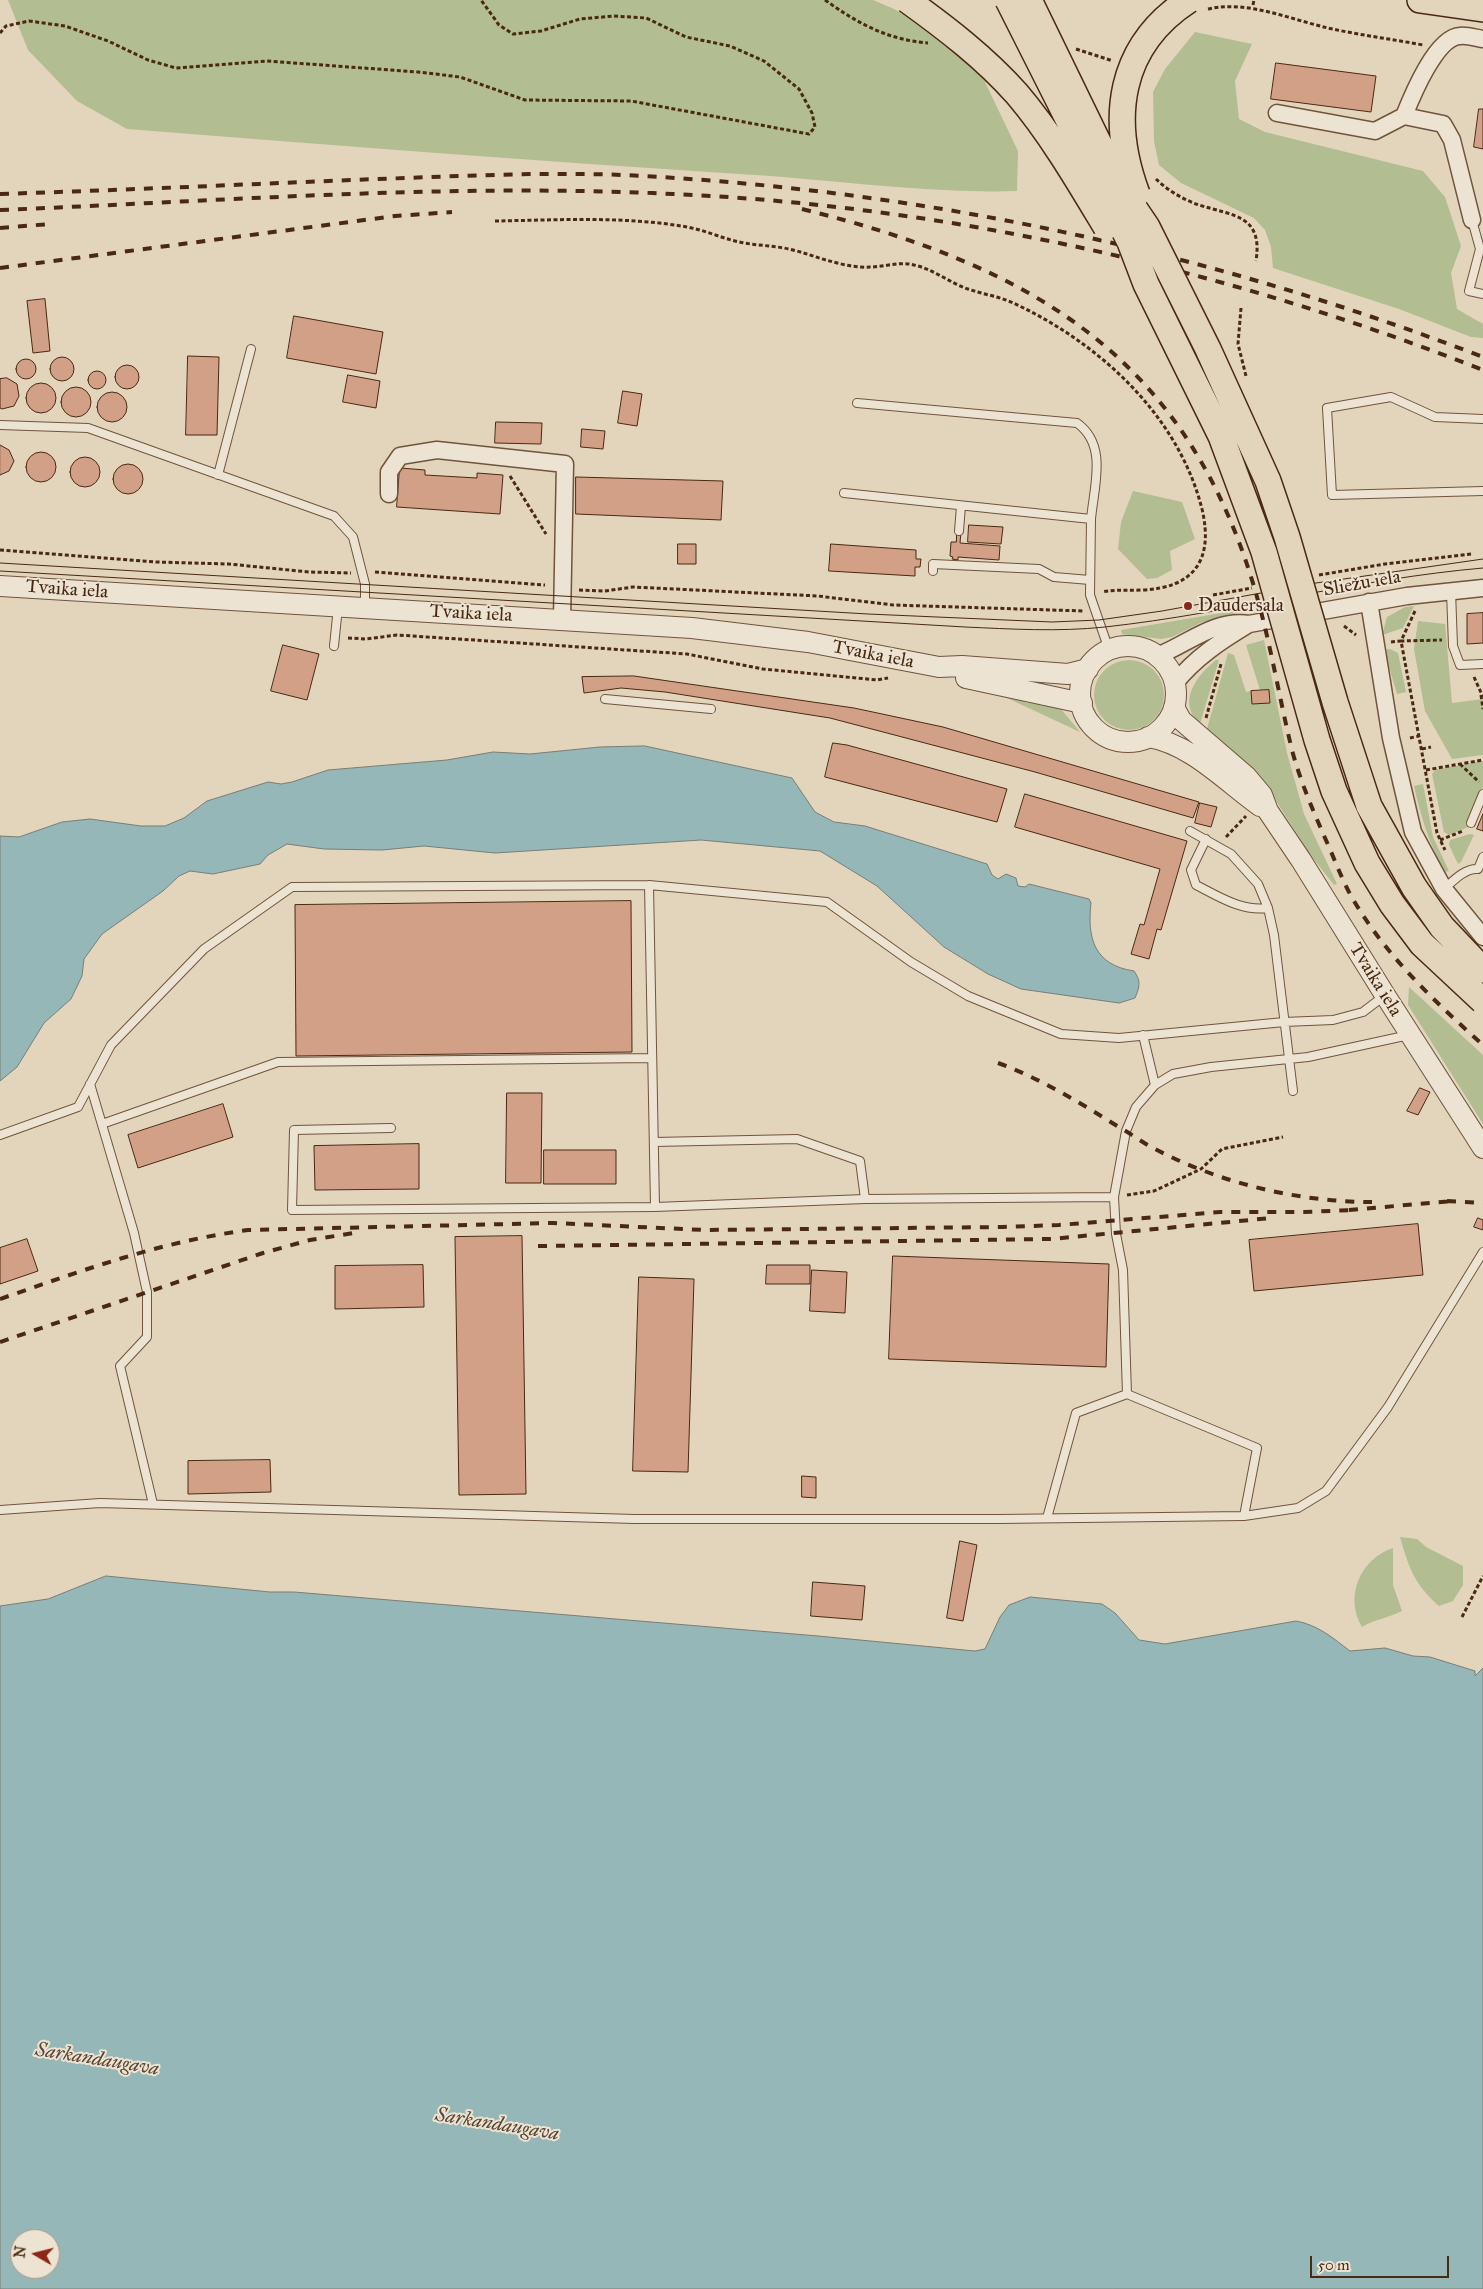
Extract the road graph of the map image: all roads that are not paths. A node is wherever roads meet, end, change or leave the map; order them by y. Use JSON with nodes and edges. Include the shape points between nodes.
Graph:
{"nodes":[{"id":1,"x":907,"y":0,"type":"edge"},
{"id":2,"x":1008,"y":0,"type":"edge"},
{"id":3,"x":1029,"y":0,"type":"edge"},
{"id":4,"x":1189,"y":0,"type":"edge"},
{"id":5,"x":1420,"y":0,"type":"edge"},
{"id":6,"x":1483,"y":9,"type":"edge"},
{"id":7,"x":1483,"y":39,"type":"edge"},
{"id":8,"x":1277,"y":113,"type":"dead end"},
{"id":9,"x":1404,"y":116,"type":"junction"},
{"id":10,"x":1472,"y":220,"type":"joint"},
{"id":11,"x":1147,"y":227,"type":"junction"},
{"id":12,"x":1482,"y":249,"type":"edge"},
{"id":13,"x":1146,"y":284,"type":"junction"},
{"id":14,"x":1483,"y":294,"type":"edge"},
{"id":15,"x":251,"y":348,"type":"dead end"},
{"id":16,"x":858,"y":403,"type":"dead end"},
{"id":17,"x":1483,"y":419,"type":"edge"},
{"id":18,"x":0,"y":425,"type":"edge"},
{"id":19,"x":218,"y":475,"type":"junction"},
{"id":20,"x":1483,"y":491,"type":"edge"},
{"id":21,"x":844,"y":493,"type":"dead end"},
{"id":22,"x":389,"y":494,"type":"dead end"},
{"id":23,"x":961,"y":506,"type":"junction"},
{"id":24,"x":1091,"y":519,"type":"junction"},
{"id":25,"x":959,"y":531,"type":"dead end"},
{"id":26,"x":932,"y":570,"type":"dead end"},
{"id":27,"x":1090,"y":580,"type":"junction"},
{"id":28,"x":0,"y":586,"type":"edge"},
{"id":29,"x":1483,"y":588,"type":"edge"},
{"id":30,"x":1451,"y":591,"type":"junction"},
{"id":31,"x":1369,"y":602,"type":"junction"},
{"id":32,"x":338,"y":607,"type":"junction"},
{"id":33,"x":365,"y":608,"type":"junction"},
{"id":34,"x":562,"y":619,"type":"junction"},
{"id":35,"x":1249,"y":624,"type":"junction"},
{"id":36,"x":334,"y":646,"type":"dead end"},
{"id":37,"x":1109,"y":650,"type":"junction"},
{"id":38,"x":1157,"y":656,"type":"junction"},
{"id":39,"x":1483,"y":664,"type":"edge"},
{"id":40,"x":939,"y":667,"type":"junction"},
{"id":41,"x":1088,"y":669,"type":"junction"},
{"id":42,"x":1175,"y":684,"type":"junction"},
{"id":43,"x":605,"y":699,"type":"dead end"},
{"id":44,"x":1082,"y":702,"type":"junction"},
{"id":45,"x":1174,"y":707,"type":"junction"},
{"id":46,"x":711,"y":709,"type":"dead end"},
{"id":47,"x":1148,"y":737,"type":"junction"},
{"id":48,"x":1482,"y":790,"type":"edge"},
{"id":49,"x":1259,"y":811,"type":"junction"},
{"id":50,"x":1471,"y":823,"type":"dead end"},
{"id":51,"x":1190,"y":831,"type":"dead end"},
{"id":52,"x":1206,"y":839,"type":"junction"},
{"id":53,"x":1483,"y":857,"type":"edge"},
{"id":54,"x":649,"y":885,"type":"junction"},
{"id":55,"x":1444,"y":889,"type":"junction"},
{"id":56,"x":1268,"y":908,"type":"junction"},
{"id":57,"x":1483,"y":937,"type":"edge"},
{"id":58,"x":1483,"y":970,"type":"edge"},
{"id":59,"x":1384,"y":996,"type":"junction"},
{"id":60,"x":1483,"y":1001,"type":"edge"},
{"id":61,"x":1284,"y":1022,"type":"junction"},
{"id":62,"x":1411,"y":1034,"type":"junction"},
{"id":63,"x":1143,"y":1035,"type":"junction"},
{"id":64,"x":652,"y":1058,"type":"junction"},
{"id":65,"x":1290,"y":1058,"type":"junction"},
{"id":66,"x":90,"y":1084,"type":"junction"},
{"id":67,"x":1155,"y":1085,"type":"junction"},
{"id":68,"x":1294,"y":1091,"type":"dead end"},
{"id":69,"x":102,"y":1124,"type":"junction"},
{"id":70,"x":391,"y":1128,"type":"dead end"},
{"id":71,"x":0,"y":1135,"type":"edge"},
{"id":72,"x":654,"y":1142,"type":"junction"},
{"id":73,"x":1483,"y":1148,"type":"edge"},
{"id":74,"x":1114,"y":1197,"type":"junction"},
{"id":75,"x":866,"y":1199,"type":"junction"},
{"id":76,"x":655,"y":1208,"type":"junction"},
{"id":77,"x":1483,"y":1252,"type":"edge"},
{"id":78,"x":1127,"y":1394,"type":"junction"},
{"id":79,"x":152,"y":1504,"type":"junction"},
{"id":80,"x":0,"y":1510,"type":"edge"},
{"id":81,"x":1244,"y":1516,"type":"junction"},
{"id":82,"x":1047,"y":1518,"type":"junction"}],
"edges":[{"from":1,"to":13,"type":"main road","bridge":true,"via":[[984,61],[1017,94]]},
{"from":2,"to":13,"type":"main road","bridge":true,"via":[[1130,242]]},
{"from":3,"to":11,"type":"main road","bridge":true,"via":[[1120,187]]},
{"from":4,"to":11,"type":"main road","bridge":true,"via":[[1166,17],[1140,47],[1122,100],[1123,143]]},
{"from":5,"to":6,"type":"main road"},
{"from":7,"to":9,"type":"street","via":[[1460,36],[1440,48]]},
{"from":8,"to":9,"type":"street","via":[[1375,131]]},
{"from":9,"to":10,"type":"street","via":[[1443,124],[1452,140]]},
{"from":10,"to":12,"type":"lane"},
{"from":11,"to":58,"type":"main road","bridge":true,"via":[[1230,393],[1268,481],[1369,806],[1414,887],[1442,927]]},
{"from":12,"to":14,"type":"lane","via":[[1469,292]]},
{"from":13,"to":60,"type":"main road","bridge":true,"via":[[1220,436],[1243,494],[1264,552],[1334,791],[1356,840],[1392,904],[1422,944]]},
{"from":15,"to":19,"type":"lane"},
{"from":16,"to":24,"type":"lane","via":[[1077,423],[1087,430],[1097,453]]},
{"from":17,"to":20,"type":"lane","via":[[1435,418],[1391,397],[1327,408],[1332,495]]},
{"from":18,"to":19,"type":"lane","via":[[88,428]]},
{"from":19,"to":33,"type":"lane","via":[[334,516],[353,537],[366,584]]},
{"from":21,"to":23,"type":"lane"},
{"from":22,"to":34,"type":"street","via":[[389,472],[400,456],[437,450],[565,464]]},
{"from":23,"to":24,"type":"lane"},
{"from":23,"to":25,"type":"lane"},
{"from":24,"to":27,"type":"lane"},
{"from":26,"to":27,"type":"lane","via":[[933,564],[1039,569],[1054,577]]},
{"from":27,"to":37,"type":"lane","via":[[1090,595]]},
{"from":28,"to":32,"type":"street","name":"Tvaika iela"},
{"from":29,"to":30,"type":"street","name":"Sliežu iela"},
{"from":30,"to":31,"type":"street","name":"Sliežu iela"},
{"from":30,"to":39,"type":"lane","via":[[1453,646],[1460,666]]},
{"from":31,"to":35,"type":"street","name":"Sliežu iela"},
{"from":31,"to":55,"type":"street","via":[[1406,810],[1423,853]]},
{"from":32,"to":33,"type":"street","name":"Tvaika iela"},
{"from":32,"to":36,"type":"lane"},
{"from":33,"to":34,"type":"street","name":"Tvaika iela"},
{"from":34,"to":40,"type":"street","name":"Tvaika iela","via":[[748,634]]},
{"from":35,"to":38,"type":"street","name":"Sliežu iela","via":[[1226,624],[1209,629]]},
{"from":35,"to":42,"type":"street","name":"Sliežu iela","via":[[1215,644],[1193,662]]},
{"from":37,"to":38,"type":"street","via":[[1128,646],[1144,648]]},
{"from":37,"to":41,"type":"street"},
{"from":38,"to":42,"type":"street","via":[[1166,664]]},
{"from":40,"to":41,"type":"street","name":"Tvaika iela","via":[[1068,674]]},
{"from":40,"to":44,"type":"street","name":"Tvaika iela","via":[[957,676]]},
{"from":41,"to":44,"type":"street","name":"Tvaika iela","via":[[1082,680]]},
{"from":42,"to":45,"type":"street"},
{"from":43,"to":46,"type":"lane"},
{"from":44,"to":47,"type":"street","name":"Tvaika iela","via":[[1089,722],[1113,740],[1140,741]]},
{"from":45,"to":47,"type":"street","name":"Tvaika iela","via":[[1168,721]]},
{"from":45,"to":49,"type":"street","name":"Tvaika iela","via":[[1181,720],[1246,776],[1262,795]]},
{"from":47,"to":49,"type":"street","name":"Tvaika iela","via":[[1162,739],[1205,764]]},
{"from":48,"to":50,"type":"lane"},
{"from":49,"to":59,"type":"street","name":"Tvaika iela","via":[[1301,860]]},
{"from":51,"to":52,"type":"lane"},
{"from":52,"to":56,"type":"lane","via":[[1231,854],[1258,884]]},
{"from":52,"to":56,"type":"lane","via":[[1191,870],[1196,885],[1229,902],[1255,910]]},
{"from":53,"to":55,"type":"lane","via":[[1478,869],[1472,868],[1458,876]]},
{"from":54,"to":63,"type":"lane","via":[[826,902],[911,962],[968,996],[1024,1020],[1061,1034],[1120,1038]]},
{"from":54,"to":64,"type":"lane"},
{"from":54,"to":66,"type":"lane","via":[[292,887],[204,948],[111,1045]]},
{"from":55,"to":57,"type":"street"},
{"from":56,"to":61,"type":"lane"},
{"from":59,"to":61,"type":"lane","via":[[1352,1016]]},
{"from":59,"to":62,"type":"street","name":"Tvaika iela"},
{"from":61,"to":63,"type":"lane"},
{"from":61,"to":65,"type":"lane"},
{"from":62,"to":65,"type":"lane","via":[[1350,1049]]},
{"from":62,"to":73,"type":"street","name":"Tvaika iela"},
{"from":63,"to":67,"type":"lane"},
{"from":64,"to":69,"type":"lane","via":[[278,1062]]},
{"from":64,"to":72,"type":"lane"},
{"from":65,"to":67,"type":"lane","via":[[1173,1074]]},
{"from":65,"to":68,"type":"lane"},
{"from":66,"to":69,"type":"lane"},
{"from":66,"to":71,"type":"lane","via":[[78,1107]]},
{"from":67,"to":74,"type":"lane","via":[[1136,1107],[1126,1130]]},
{"from":69,"to":79,"type":"lane","via":[[134,1233],[147,1292],[147,1337],[120,1366]]},
{"from":70,"to":76,"type":"lane","via":[[294,1130],[292,1210]]},
{"from":72,"to":75,"type":"lane","via":[[797,1139],[860,1161]]},
{"from":72,"to":76,"type":"lane"},
{"from":74,"to":75,"type":"lane"},
{"from":74,"to":78,"type":"lane","via":[[1116,1234],[1123,1270]]},
{"from":75,"to":76,"type":"lane"},
{"from":77,"to":81,"type":"lane","via":[[1388,1407],[1326,1491],[1298,1508]]},
{"from":78,"to":81,"type":"lane","via":[[1257,1448]]},
{"from":78,"to":82,"type":"lane","via":[[1076,1414]]},
{"from":79,"to":80,"type":"lane","via":[[100,1503]]},
{"from":79,"to":82,"type":"lane","via":[[634,1519]]},
{"from":81,"to":82,"type":"lane"}]}
